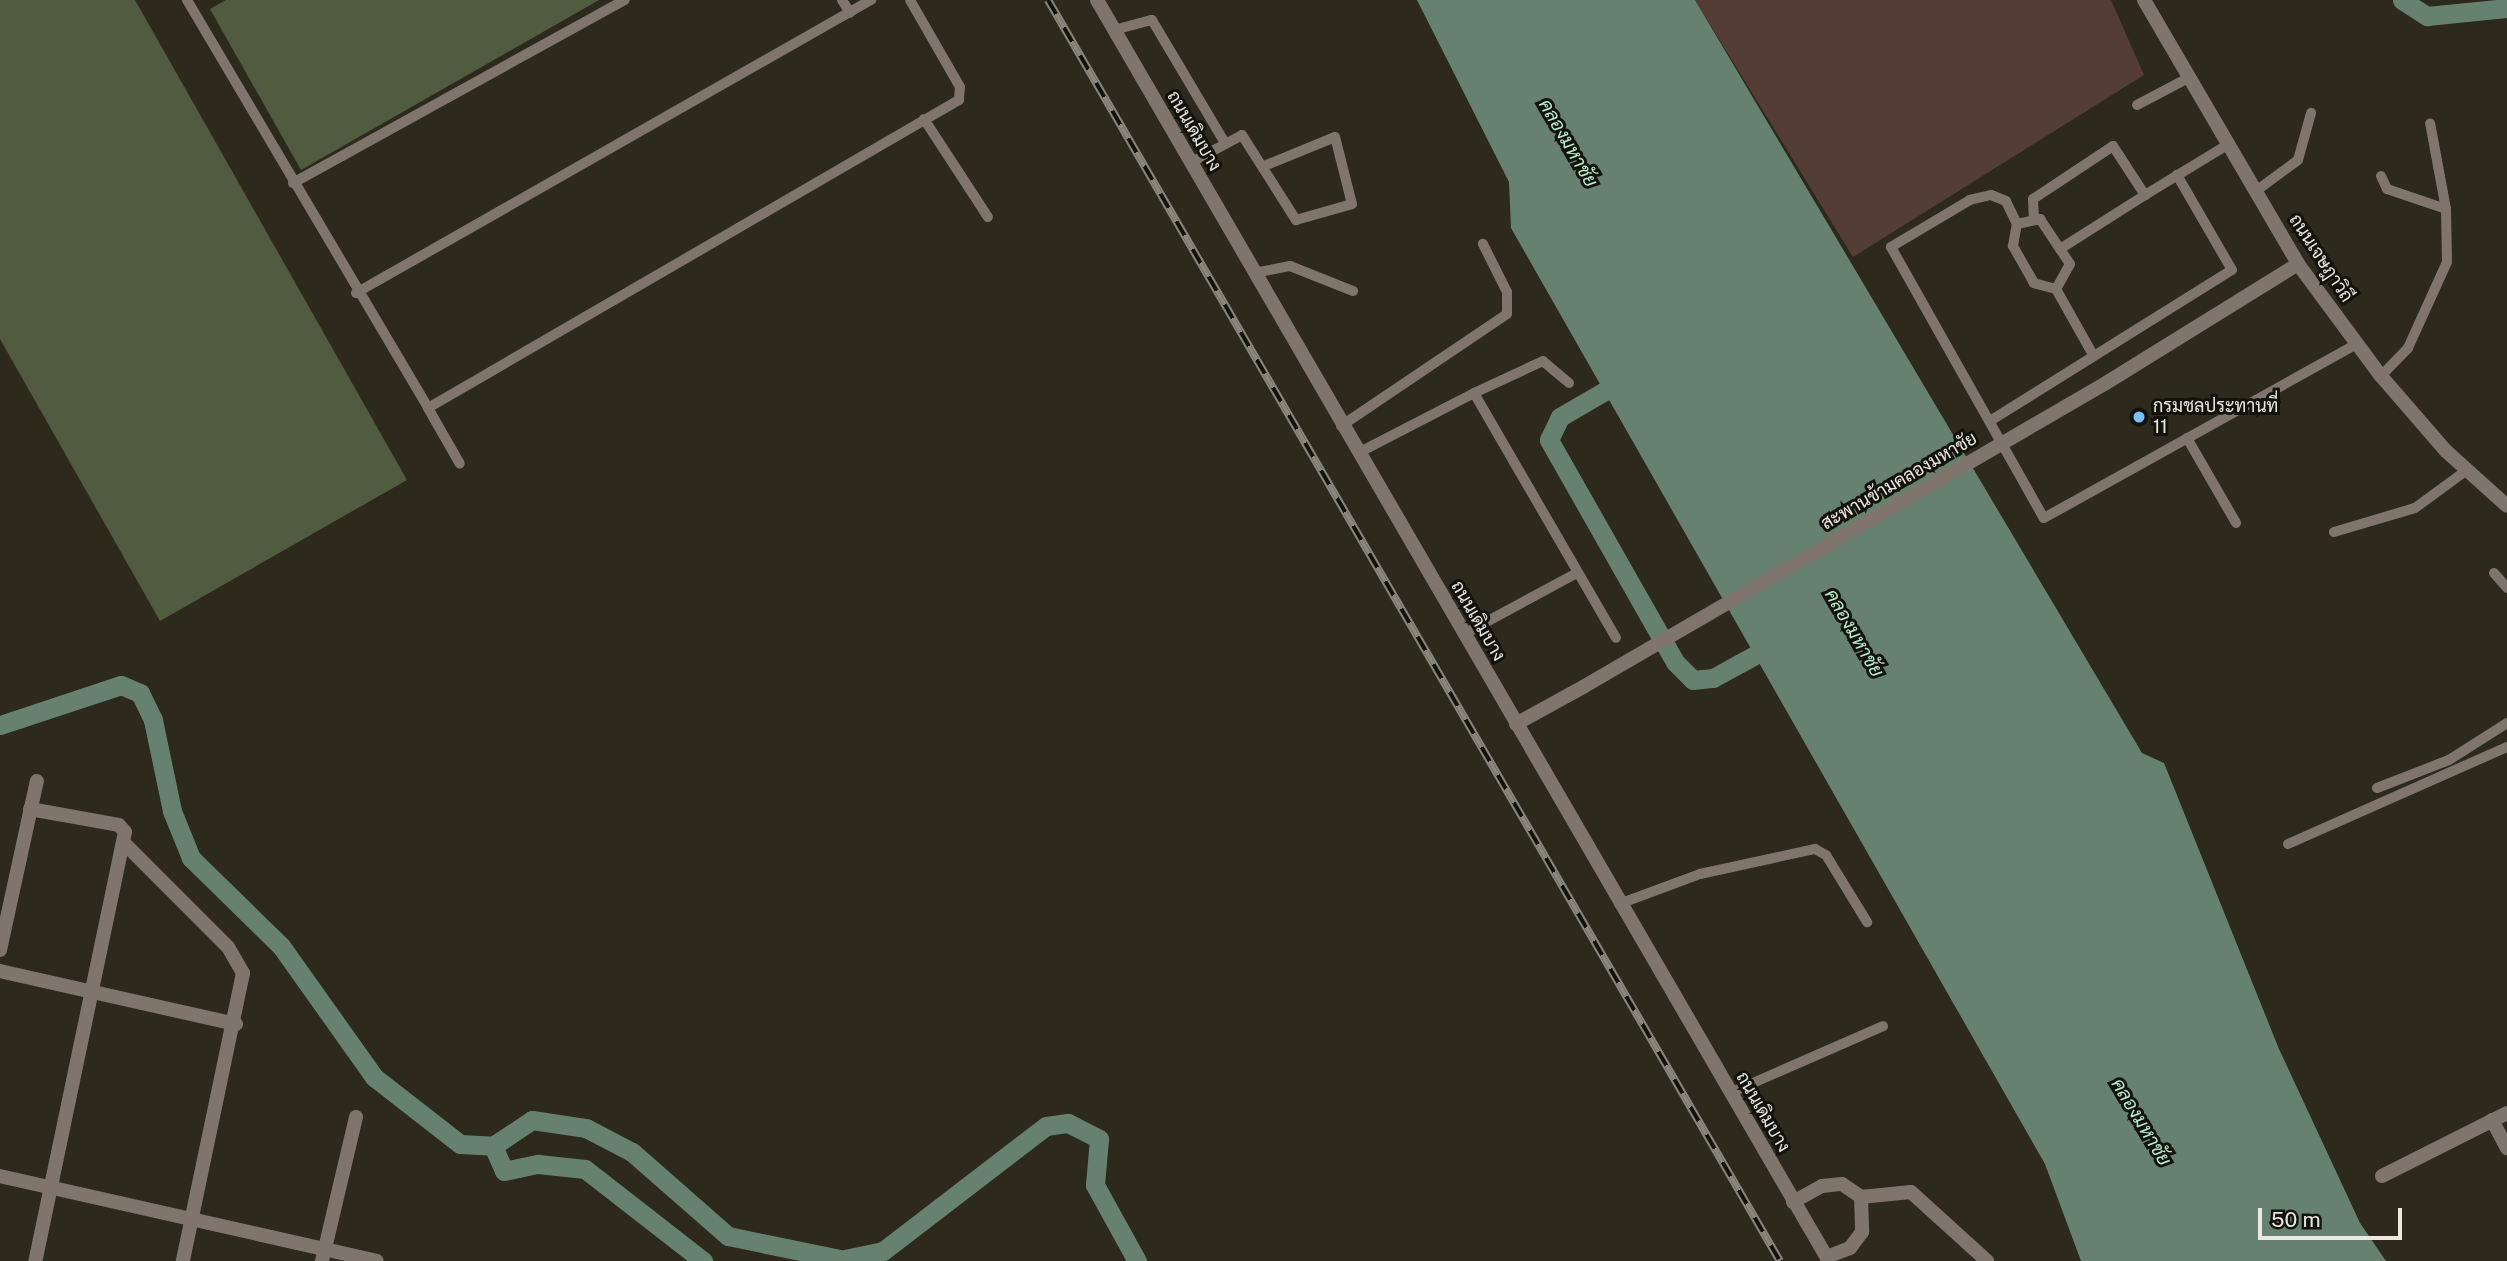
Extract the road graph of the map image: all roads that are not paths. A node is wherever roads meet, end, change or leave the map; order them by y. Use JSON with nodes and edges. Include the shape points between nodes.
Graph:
{"nodes":[{"id":1,"x":189,"y":0,"type":"edge"},
{"id":2,"x":625,"y":0,"type":"edge"},
{"id":3,"x":842,"y":0,"type":"edge"},
{"id":4,"x":871,"y":0,"type":"edge"},
{"id":5,"x":910,"y":0,"type":"edge"},
{"id":6,"x":1097,"y":0,"type":"edge"},
{"id":7,"x":2144,"y":0,"type":"edge"},
{"id":8,"x":850,"y":13,"type":"junction"},
{"id":9,"x":1114,"y":30,"type":"junction"},
{"id":10,"x":2190,"y":76,"type":"junction"},
{"id":11,"x":2137,"y":105,"type":"dead end"},
{"id":12,"x":2311,"y":113,"type":"dead end"},
{"id":13,"x":924,"y":120,"type":"junction"},
{"id":14,"x":2430,"y":123,"type":"dead end"},
{"id":15,"x":1225,"y":143,"type":"junction"},
{"id":16,"x":2229,"y":144,"type":"junction"},
{"id":17,"x":1190,"y":163,"type":"junction"},
{"id":18,"x":1264,"y":166,"type":"junction"},
{"id":19,"x":2177,"y":176,"type":"junction"},
{"id":20,"x":2381,"y":176,"type":"dead end"},
{"id":21,"x":293,"y":183,"type":"junction"},
{"id":22,"x":2256,"y":191,"type":"junction"},
{"id":23,"x":2145,"y":195,"type":"junction"},
{"id":24,"x":2446,"y":209,"type":"junction"},
{"id":25,"x":988,"y":217,"type":"dead end"},
{"id":26,"x":2034,"y":219,"type":"junction"},
{"id":27,"x":2017,"y":224,"type":"junction"},
{"id":28,"x":1483,"y":244,"type":"dead end"},
{"id":29,"x":2060,"y":249,"type":"junction"},
{"id":30,"x":2298,"y":264,"type":"junction"},
{"id":31,"x":1254,"y":273,"type":"junction"},
{"id":32,"x":2056,"y":289,"type":"junction"},
{"id":33,"x":1353,"y":291,"type":"dead end"},
{"id":34,"x":356,"y":293,"type":"junction"},
{"id":35,"x":2356,"y":344,"type":"junction"},
{"id":36,"x":2092,"y":353,"type":"junction"},
{"id":37,"x":2381,"y":376,"type":"junction"},
{"id":38,"x":1569,"y":383,"type":"dead end"},
{"id":39,"x":1474,"y":393,"type":"junction"},
{"id":40,"x":428,"y":408,"type":"junction"},
{"id":41,"x":1990,"y":421,"type":"junction"},
{"id":42,"x":1341,"y":426,"type":"junction"},
{"id":43,"x":2187,"y":438,"type":"junction"},
{"id":44,"x":1358,"y":453,"type":"junction"},
{"id":45,"x":460,"y":464,"type":"dead end"},
{"id":46,"x":2467,"y":470,"type":"junction"},
{"id":47,"x":2507,"y":506,"type":"edge"},
{"id":48,"x":2236,"y":523,"type":"dead end"},
{"id":49,"x":2334,"y":532,"type":"dead end"},
{"id":50,"x":2494,"y":573,"type":"dead end"},
{"id":51,"x":1575,"y":574,"type":"junction"},
{"id":52,"x":2507,"y":588,"type":"edge"},
{"id":53,"x":1464,"y":634,"type":"junction"},
{"id":54,"x":1616,"y":638,"type":"dead end"},
{"id":55,"x":2507,"y":723,"type":"edge"},
{"id":56,"x":1516,"y":724,"type":"junction"},
{"id":57,"x":2507,"y":747,"type":"edge"},
{"id":58,"x":37,"y":781,"type":"dead end"},
{"id":59,"x":2377,"y":788,"type":"dead end"},
{"id":60,"x":30,"y":809,"type":"junction"},
{"id":61,"x":124,"y":843,"type":"junction"},
{"id":62,"x":2288,"y":844,"type":"dead end"},
{"id":63,"x":1619,"y":904,"type":"junction"},
{"id":64,"x":1867,"y":922,"type":"dead end"},
{"id":65,"x":0,"y":950,"type":"edge"},
{"id":66,"x":0,"y":971,"type":"edge"},
{"id":67,"x":96,"y":990,"type":"junction"},
{"id":68,"x":236,"y":1024,"type":"junction"},
{"id":69,"x":1882,"y":1026,"type":"dead end"},
{"id":70,"x":1730,"y":1093,"type":"junction"},
{"id":71,"x":2507,"y":1113,"type":"edge"},
{"id":72,"x":356,"y":1117,"type":"dead end"},
{"id":73,"x":2492,"y":1120,"type":"junction"},
{"id":74,"x":2507,"y":1148,"type":"edge"},
{"id":75,"x":2382,"y":1176,"type":"dead end"},
{"id":76,"x":0,"y":1177,"type":"edge"},
{"id":77,"x":51,"y":1188,"type":"junction"},
{"id":78,"x":1861,"y":1197,"type":"junction"},
{"id":79,"x":1793,"y":1202,"type":"junction"},
{"id":80,"x":192,"y":1220,"type":"junction"},
{"id":81,"x":323,"y":1255,"type":"edge"},
{"id":82,"x":1828,"y":1259,"type":"edge"},
{"id":83,"x":35,"y":1261,"type":"edge"},
{"id":84,"x":183,"y":1261,"type":"edge"},
{"id":85,"x":377,"y":1261,"type":"edge"},
{"id":86,"x":1987,"y":1261,"type":"edge"}],
"edges":[{"from":1,"to":21,"type":"lane"},
{"from":2,"to":21,"type":"lane"},
{"from":3,"to":8,"type":"lane"},
{"from":4,"to":8,"type":"lane"},
{"from":5,"to":13,"type":"lane","via":[[963,96]]},
{"from":6,"to":9,"type":"street","name":"ถนนเดิมบาง"},
{"from":7,"to":10,"type":"street","name":"ถนนเจษฎาวิถี"},
{"from":8,"to":34,"type":"lane"},
{"from":9,"to":15,"type":"lane","via":[[1144,17],[1152,20]]},
{"from":9,"to":17,"type":"street","name":"ถนนเดิมบาง"},
{"from":10,"to":11,"type":"lane"},
{"from":10,"to":16,"type":"street","name":"ถนนเจษฎาวิถี"},
{"from":12,"to":22,"type":"lane","via":[[2298,160]]},
{"from":13,"to":25,"type":"lane"},
{"from":13,"to":40,"type":"lane"},
{"from":14,"to":24,"type":"lane"},
{"from":15,"to":17,"type":"lane"},
{"from":15,"to":18,"type":"lane","via":[[1248,136]]},
{"from":16,"to":19,"type":"lane"},
{"from":16,"to":22,"type":"street","name":"ถนนเจษฎาวิถี"},
{"from":17,"to":31,"type":"street","name":"ถนนเดิมบาง"},
{"from":18,"to":18,"type":"lane","via":[[1296,220],[1352,204],[1335,137]]},
{"from":19,"to":23,"type":"lane"},
{"from":19,"to":36,"type":"lane","via":[[2232,270]]},
{"from":20,"to":24,"type":"lane","via":[[2387,189]]},
{"from":21,"to":34,"type":"lane"},
{"from":22,"to":30,"type":"street","name":"ถนนเจษฎาวิถี"},
{"from":23,"to":26,"type":"lane","via":[[2113,146],[2033,199]]},
{"from":23,"to":29,"type":"lane"},
{"from":24,"to":37,"type":"lane","via":[[2447,262],[2408,348]]},
{"from":26,"to":27,"type":"lane"},
{"from":26,"to":29,"type":"lane","via":[[2040,219]]},
{"from":27,"to":32,"type":"lane","via":[[2013,246],[2034,283]]},
{"from":27,"to":41,"type":"lane","via":[[2006,201],[1991,195],[1970,200],[1891,247]]},
{"from":28,"to":42,"type":"lane","via":[[1507,292],[1507,314]]},
{"from":29,"to":32,"type":"lane","via":[[2069,274]]},
{"from":30,"to":35,"type":"street","name":"ถนนเจษฎาวิถี"},
{"from":30,"to":56,"type":"street","name":"สะพานข้ามคลองมหาชัย","bridge":true,"via":[[2106,383]]},
{"from":31,"to":33,"type":"lane","via":[[1283,265]]},
{"from":31,"to":42,"type":"street","name":"ถนนเดิมบาง"},
{"from":32,"to":36,"type":"lane"},
{"from":34,"to":40,"type":"lane"},
{"from":35,"to":37,"type":"street","name":"ถนนเจษฎาวิถี"},
{"from":35,"to":43,"type":"lane"},
{"from":36,"to":41,"type":"lane","via":[[2075,372]]},
{"from":37,"to":46,"type":"street","name":"ถนนเจษฎาวิถี"},
{"from":38,"to":39,"type":"lane","via":[[1552,363],[1534,362]]},
{"from":39,"to":44,"type":"lane"},
{"from":39,"to":51,"type":"lane"},
{"from":40,"to":45,"type":"lane"},
{"from":41,"to":43,"type":"lane","via":[[2045,517]]},
{"from":42,"to":44,"type":"street","name":"ถนนเดิมบาง"},
{"from":43,"to":48,"type":"lane"},
{"from":44,"to":53,"type":"street","name":"ถนนเดิมบาง"},
{"from":46,"to":47,"type":"street","name":"ถนนเจษฎาวิถี"},
{"from":46,"to":49,"type":"lane","via":[[2415,508]]},
{"from":50,"to":52,"type":"lane"},
{"from":51,"to":53,"type":"lane"},
{"from":51,"to":54,"type":"lane"},
{"from":53,"to":56,"type":"street","name":"ถนนเดิมบาง"},
{"from":55,"to":59,"type":"lane","via":[[2449,760]]},
{"from":56,"to":63,"type":"street","name":"ถนนเดิมบาง"},
{"from":57,"to":62,"type":"lane"},
{"from":58,"to":60,"type":"street"},
{"from":60,"to":61,"type":"street","via":[[119,825]]},
{"from":60,"to":65,"type":"street"},
{"from":61,"to":67,"type":"street"},
{"from":61,"to":68,"type":"street","via":[[238,960],[243,991]]},
{"from":63,"to":64,"type":"lane","via":[[1700,874],[1815,849],[1826,855]]},
{"from":63,"to":70,"type":"street","name":"ถนนเดิมบาง"},
{"from":66,"to":67,"type":"street"},
{"from":67,"to":68,"type":"street"},
{"from":67,"to":77,"type":"street"},
{"from":68,"to":80,"type":"street"},
{"from":69,"to":70,"type":"lane"},
{"from":70,"to":79,"type":"street","name":"ถนนเดิมบาง"},
{"from":71,"to":73,"type":"street"},
{"from":72,"to":81,"type":"street"},
{"from":73,"to":74,"type":"street"},
{"from":73,"to":75,"type":"street"},
{"from":76,"to":77,"type":"street"},
{"from":77,"to":80,"type":"street"},
{"from":77,"to":83,"type":"street"},
{"from":78,"to":79,"type":"street","via":[[1842,1184],[1822,1186]]},
{"from":78,"to":82,"type":"street","via":[[1862,1232],[1850,1248]]},
{"from":78,"to":86,"type":"street","via":[[1911,1192]]},
{"from":79,"to":82,"type":"street","name":"ถนนเดิมบาง"},
{"from":80,"to":81,"type":"street"},
{"from":80,"to":84,"type":"street"},
{"from":81,"to":85,"type":"street"}]}
